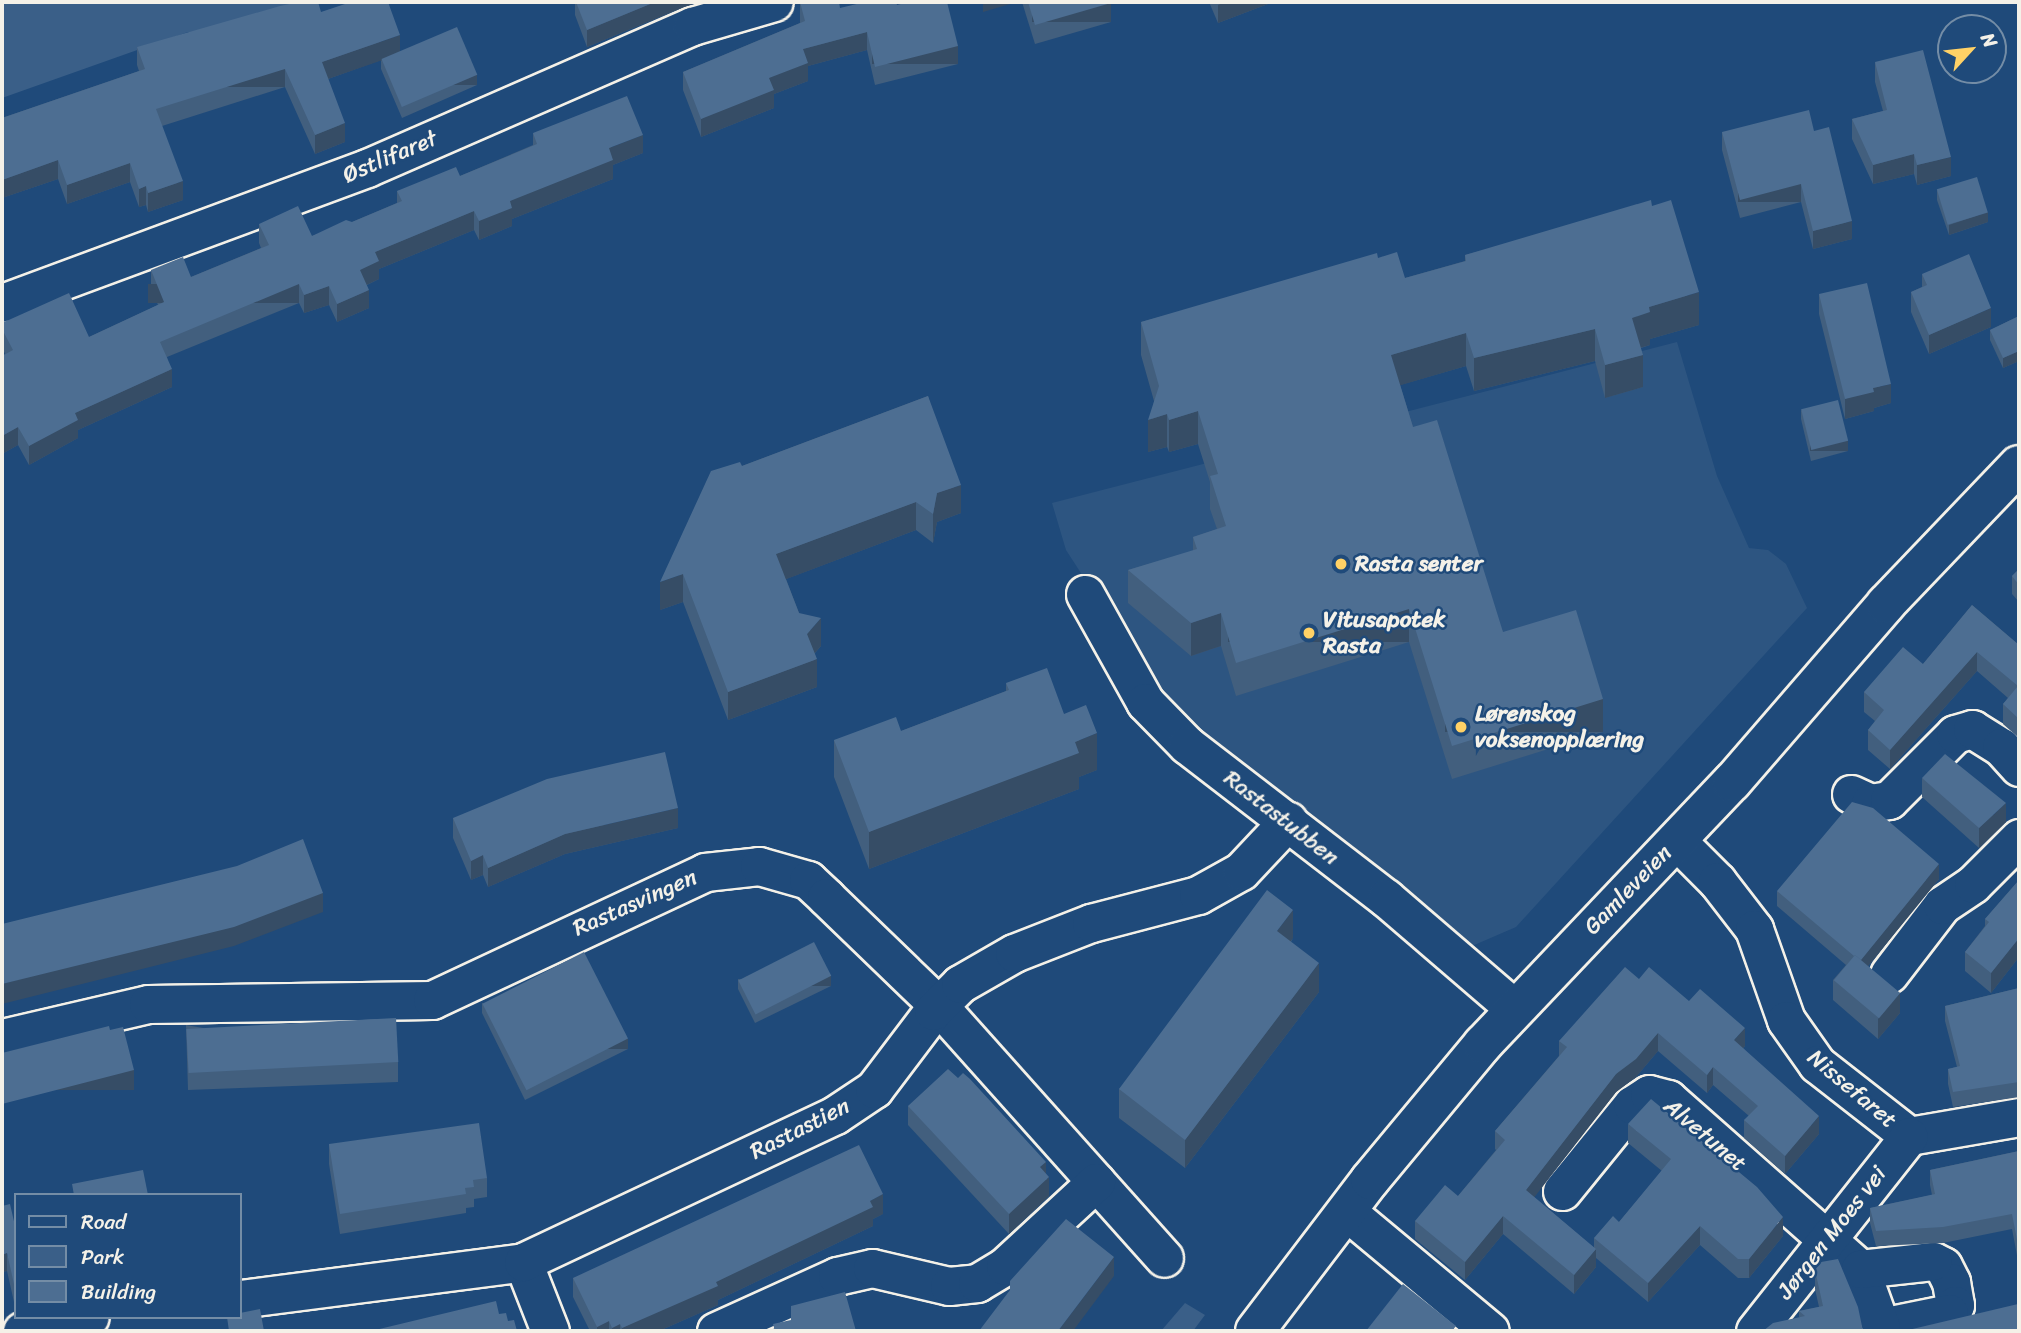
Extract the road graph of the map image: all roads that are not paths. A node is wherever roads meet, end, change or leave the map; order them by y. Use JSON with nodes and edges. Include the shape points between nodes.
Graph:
{"nodes":[{"id":1,"x":774,"y":2,"type":"edge"},
{"id":2,"x":2,"y":303,"type":"edge"},
{"id":3,"x":2019,"y":465,"type":"edge"},
{"id":4,"x":1085,"y":594,"type":"dead end"},
{"id":5,"x":2019,"y":767,"type":"edge"},
{"id":6,"x":1852,"y":794,"type":"dead end"},
{"id":7,"x":1288,"y":821,"type":"junction"},
{"id":8,"x":2019,"y":838,"type":"edge"},
{"id":9,"x":1677,"y":841,"type":"junction"},
{"id":10,"x":1889,"y":974,"type":"dead end"},
{"id":11,"x":938,"y":1005,"type":"junction"},
{"id":12,"x":1515,"y":1009,"type":"junction"},
{"id":13,"x":2,"y":1038,"type":"edge"},
{"id":14,"x":2019,"y":1117,"type":"edge"},
{"id":15,"x":1909,"y":1136,"type":"junction"},
{"id":16,"x":1096,"y":1182,"type":"junction"},
{"id":17,"x":1562,"y":1191,"type":"dead end"},
{"id":18,"x":1346,"y":1211,"type":"junction"},
{"id":19,"x":1825,"y":1239,"type":"junction"},
{"id":20,"x":1164,"y":1258,"type":"dead end"},
{"id":21,"x":523,"y":1262,"type":"junction"},
{"id":22,"x":1860,"y":1269,"type":"dead end"},
{"id":23,"x":242,"y":1299,"type":"edge"},
{"id":24,"x":80,"y":1319,"type":"edge"},
{"id":25,"x":22,"y":1331,"type":"edge"},
{"id":26,"x":550,"y":1331,"type":"edge"},
{"id":27,"x":716,"y":1331,"type":"edge"},
{"id":28,"x":1255,"y":1331,"type":"edge"},
{"id":29,"x":1490,"y":1331,"type":"edge"},
{"id":30,"x":1755,"y":1331,"type":"edge"}],
"edges":[{"from":1,"to":2,"type":"street","name":"Østlifaret","via":[[692,26],[367,168]]},
{"from":3,"to":9,"type":"main road","name":"Gamleveien","via":[[1886,604]]},
{"from":4,"to":7,"type":"street","name":"Rastastubben","via":[[1145,702],[1187,745]]},
{"from":5,"to":6,"type":"street","via":[[2001,747],[1972,729],[1955,734],[1889,800],[1870,803]]},
{"from":7,"to":11,"type":"street","name":"Rastastien","via":[[1241,871],[1198,895],[1091,923],[1014,953],[960,984]]},
{"from":7,"to":12,"type":"street","name":"Rastastubben"},
{"from":8,"to":10,"type":"street","via":[[1973,884],[1942,905]]},
{"from":9,"to":12,"type":"main road","name":"Gamleveien"},
{"from":9,"to":15,"type":"street","name":"Nissefaret","via":[[1717,881],[1754,929],[1786,1020],[1805,1052]]},
{"from":11,"to":13,"type":"street","name":"Rastasvingen","via":[[808,880],[759,866],[705,872],[432,1000],[148,1004]]},
{"from":11,"to":16,"type":"street","name":"Rastasvingen"},
{"from":11,"to":21,"type":"street","name":"Rastastien","via":[[874,1089],[835,1115]]},
{"from":12,"to":18,"type":"main road","name":"Gamleveien","via":[[1441,1091]]},
{"from":14,"to":15,"type":"street","name":"Nissefaret"},
{"from":15,"to":19,"type":"street","name":"Jørgen Moes vei"},
{"from":16,"to":20,"type":"street","name":"Rastasvingen"},
{"from":16,"to":27,"type":"street","via":[[1004,1266],[977,1283],[949,1286],[872,1268],[837,1276]]},
{"from":17,"to":19,"type":"street","name":"Alvetunet","via":[[1632,1105],[1649,1094],[1668,1099]]},
{"from":18,"to":28,"type":"main road","name":"Gamleveien"},
{"from":18,"to":29,"type":"street"},
{"from":19,"to":22,"type":"street","name":"Alvetunet"},
{"from":19,"to":30,"type":"street","name":"Jørgen Moes vei"},
{"from":21,"to":23,"type":"street","name":"Rastastien"},
{"from":21,"to":26,"type":"street"},
{"from":24,"to":25,"type":"street"}]}
